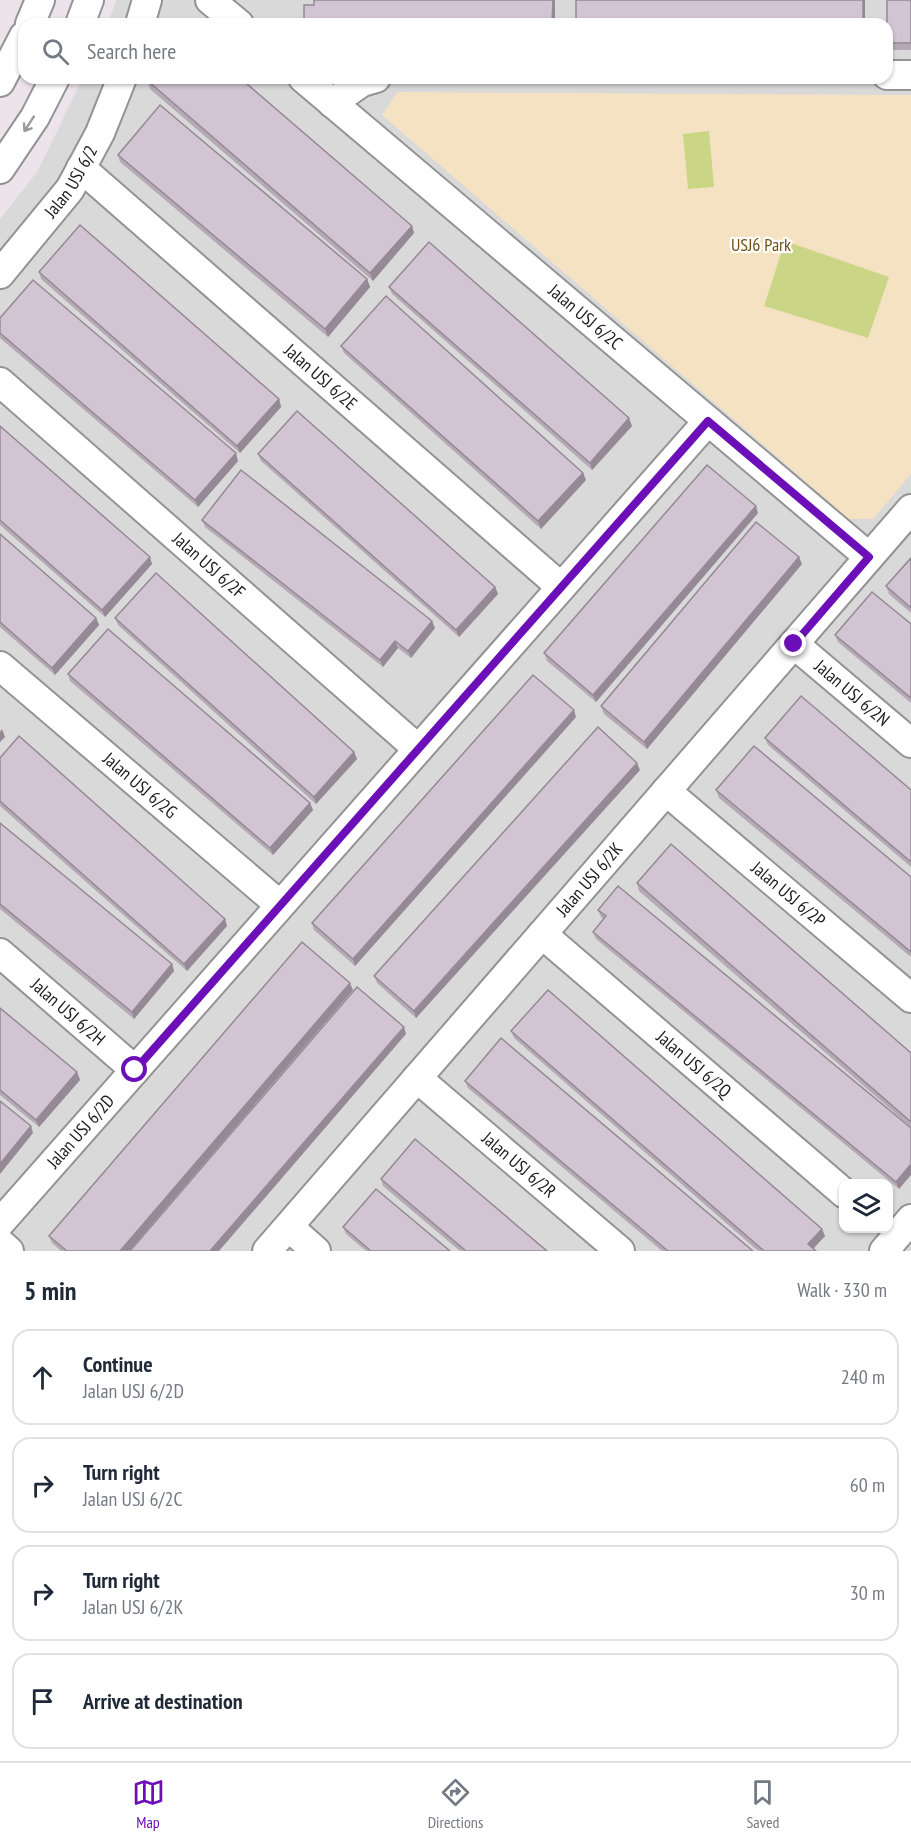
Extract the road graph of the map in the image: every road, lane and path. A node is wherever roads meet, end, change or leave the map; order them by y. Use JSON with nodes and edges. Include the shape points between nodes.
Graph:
{"nodes":[{"id":1,"x":40,"y":0,"type":"edge"},
{"id":2,"x":89,"y":0,"type":"edge"},
{"id":3,"x":147,"y":0,"type":"edge"},
{"id":4,"x":210,"y":0,"type":"edge"},
{"id":5,"x":32,"y":18,"type":"edge"},
{"id":6,"x":82,"y":18,"type":"edge"},
{"id":7,"x":142,"y":18,"type":"edge"},
{"id":8,"x":232,"y":18,"type":"edge"},
{"id":9,"x":18,"y":48,"type":"edge"},
{"id":10,"x":893,"y":75,"type":"edge"},
{"id":11,"x":911,"y":75,"type":"edge"},
{"id":12,"x":0,"y":82,"type":"edge"},
{"id":13,"x":53,"y":84,"type":"edge"},
{"id":14,"x":120,"y":84,"type":"edge"},
{"id":15,"x":310,"y":84,"type":"edge"},
{"id":16,"x":359,"y":84,"type":"edge"},
{"id":17,"x":332,"y":103,"type":"junction"},
{"id":18,"x":81,"y":168,"type":"junction"},
{"id":19,"x":0,"y":169,"type":"edge"},
{"id":20,"x":0,"y":274,"type":"edge"},
{"id":21,"x":0,"y":382,"type":"edge"},
{"id":22,"x":708,"y":421,"type":"junction"},
{"id":23,"x":911,"y":509,"type":"edge"},
{"id":24,"x":869,"y":557,"type":"junction"},
{"id":25,"x":561,"y":587,"type":"junction"},
{"id":26,"x":794,"y":644,"type":"junction"},
{"id":27,"x":0,"y":666,"type":"edge"},
{"id":28,"x":911,"y":743,"type":"edge"},
{"id":29,"x":418,"y":749,"type":"junction"},
{"id":30,"x":666,"y":791,"type":"junction"},
{"id":31,"x":280,"y":905,"type":"junction"},
{"id":32,"x":542,"y":934,"type":"junction"},
{"id":33,"x":0,"y":953,"type":"edge"},
{"id":34,"x":911,"y":998,"type":"edge"},
{"id":35,"x":135,"y":1070,"type":"junction"},
{"id":36,"x":417,"y":1078,"type":"junction"},
{"id":37,"x":839,"y":1190,"type":"edge"},
{"id":38,"x":0,"y":1223,"type":"edge"},
{"id":39,"x":288,"y":1227,"type":"junction"},
{"id":40,"x":0,"y":1243,"type":"edge"},
{"id":41,"x":9,"y":1251,"type":"edge"},
{"id":42,"x":267,"y":1251,"type":"edge"},
{"id":43,"x":316,"y":1251,"type":"edge"},
{"id":44,"x":621,"y":1251,"type":"edge"}],
"edges":[{"from":1,"to":5,"type":"street"},
{"from":2,"to":6,"type":"street"},
{"from":3,"to":7,"type":"street"},
{"from":4,"to":8,"type":"street"},
{"from":9,"to":12,"type":"street"},
{"from":10,"to":11,"type":"street"},
{"from":13,"to":19,"type":"street","one_way":true},
{"from":14,"to":18,"type":"street","name":"Jalan USJ 6/2"},
{"from":15,"to":17,"type":"street","name":"Jalan USJ 6/2C"},
{"from":16,"to":17,"type":"street"},
{"from":17,"to":22,"type":"street","name":"Jalan USJ 6/2C"},
{"from":18,"to":20,"type":"street","name":"Jalan USJ 6/2","via":[[64,196]]},
{"from":18,"to":25,"type":"street","name":"Jalan USJ 6/2E"},
{"from":21,"to":29,"type":"street","name":"Jalan USJ 6/2F"},
{"from":22,"to":24,"type":"street","name":"Jalan USJ 6/2C"},
{"from":22,"to":25,"type":"street","name":"Jalan USJ 6/2D"},
{"from":23,"to":24,"type":"street","name":"Jalan USJ 6/2K"},
{"from":24,"to":26,"type":"street","name":"Jalan USJ 6/2K"},
{"from":25,"to":29,"type":"street","name":"Jalan USJ 6/2D"},
{"from":26,"to":28,"type":"street","name":"Jalan USJ 6/2N"},
{"from":26,"to":30,"type":"street","name":"Jalan USJ 6/2K"},
{"from":27,"to":31,"type":"street","name":"Jalan USJ 6/2G"},
{"from":29,"to":31,"type":"street","name":"Jalan USJ 6/2D"},
{"from":30,"to":32,"type":"street","name":"Jalan USJ 6/2K"},
{"from":30,"to":34,"type":"street","name":"Jalan USJ 6/2P"},
{"from":31,"to":35,"type":"street","name":"Jalan USJ 6/2D"},
{"from":32,"to":36,"type":"street","name":"Jalan USJ 6/2K"},
{"from":32,"to":37,"type":"street","name":"Jalan USJ 6/2Q"},
{"from":33,"to":35,"type":"street","name":"Jalan USJ 6/2H"},
{"from":35,"to":38,"type":"street","name":"Jalan USJ 6/2D"},
{"from":36,"to":39,"type":"street","name":"Jalan USJ 6/2K"},
{"from":36,"to":44,"type":"street","name":"Jalan USJ 6/2R"},
{"from":39,"to":42,"type":"street","name":"Jalan USJ 6/2K"},
{"from":39,"to":43,"type":"street"},
{"from":40,"to":41,"type":"street"}]}
